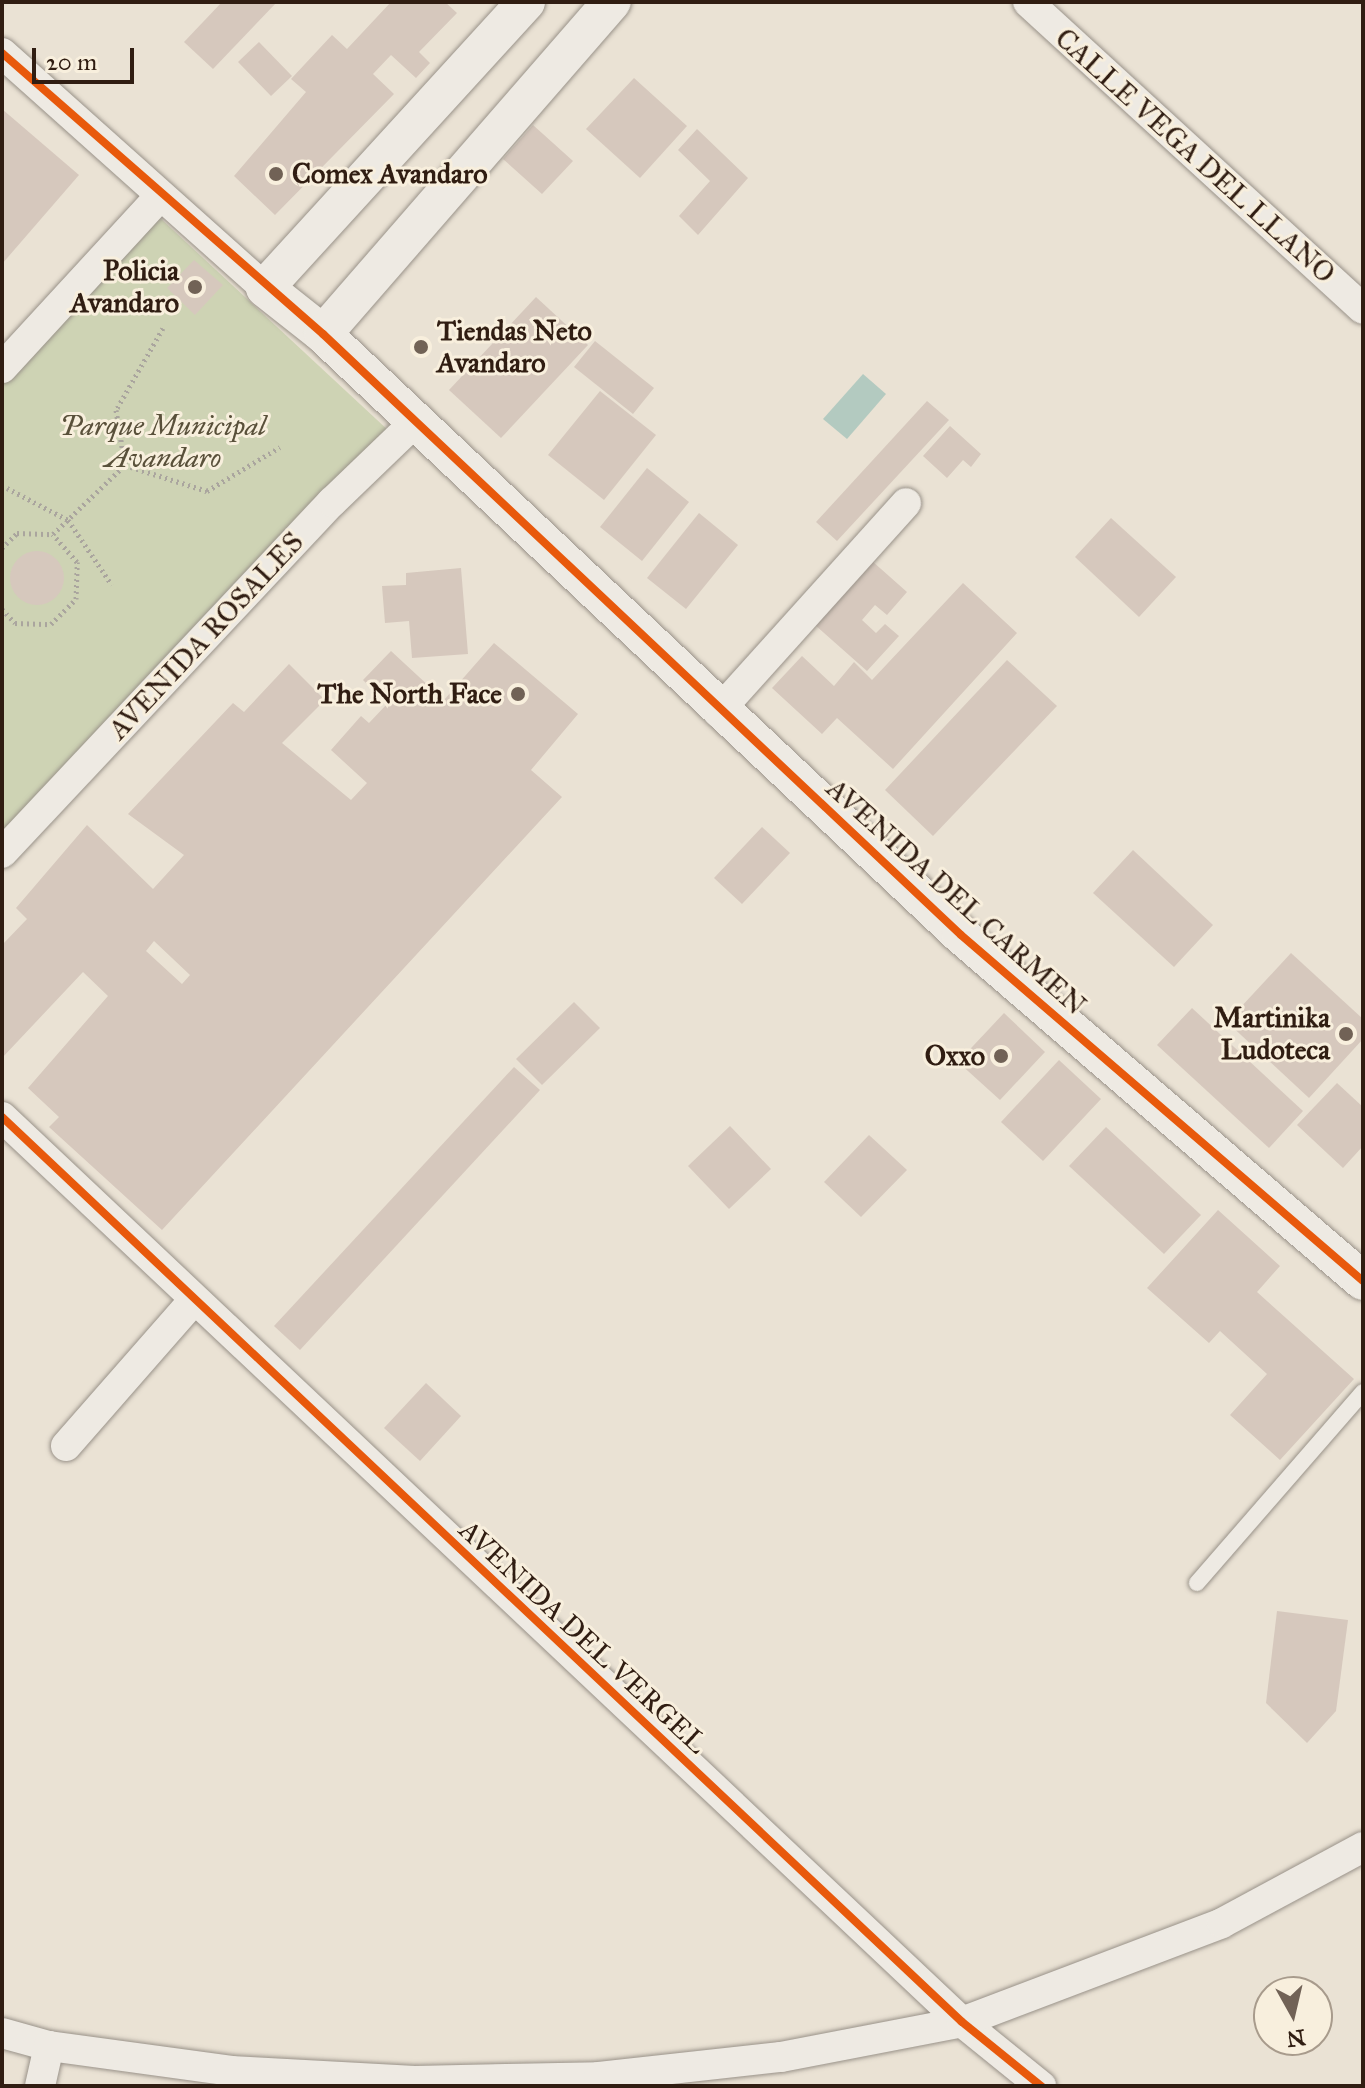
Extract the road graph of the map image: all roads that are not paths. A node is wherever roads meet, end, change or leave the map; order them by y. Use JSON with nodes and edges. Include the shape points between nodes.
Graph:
{"nodes":[{"id":1,"x":526,"y":2,"type":"edge"},
{"id":2,"x":612,"y":2,"type":"edge"},
{"id":3,"x":1028,"y":2,"type":"edge"},
{"id":4,"x":2,"y":53,"type":"edge"},
{"id":5,"x":160,"y":196,"type":"junction"},
{"id":6,"x":265,"y":288,"type":"junction"},
{"id":7,"x":1363,"y":309,"type":"edge"},
{"id":8,"x":323,"y":334,"type":"junction"},
{"id":9,"x":2,"y":368,"type":"edge"},
{"id":10,"x":414,"y":423,"type":"junction"},
{"id":11,"x":906,"y":503,"type":"dead end"},
{"id":12,"x":718,"y":712,"type":"junction"},
{"id":13,"x":2,"y":853,"type":"edge"},
{"id":14,"x":2,"y":1117,"type":"edge"},
{"id":15,"x":1363,"y":1281,"type":"edge"},
{"id":16,"x":192,"y":1302,"type":"junction"},
{"id":17,"x":1363,"y":1392,"type":"edge"},
{"id":18,"x":66,"y":1446,"type":"dead end"},
{"id":19,"x":1197,"y":1583,"type":"dead end"},
{"id":20,"x":1363,"y":1847,"type":"edge"},
{"id":21,"x":962,"y":2022,"type":"junction"},
{"id":22,"x":2,"y":2033,"type":"edge"},
{"id":23,"x":49,"y":2046,"type":"junction"},
{"id":24,"x":40,"y":2086,"type":"edge"},
{"id":25,"x":1041,"y":2086,"type":"edge"}],
"edges":[{"from":1,"to":6,"type":"street"},
{"from":2,"to":8,"type":"street"},
{"from":3,"to":7,"type":"street","name":"CALLE VEGA DEL LLANO"},
{"from":4,"to":5,"type":"street"},
{"from":5,"to":6,"type":"street"},
{"from":5,"to":9,"type":"street"},
{"from":6,"to":8,"type":"street","name":"AVENIDA DEL CARMEN"},
{"from":8,"to":10,"type":"street","name":"AVENIDA DEL CARMEN"},
{"from":10,"to":12,"type":"street","name":"AVENIDA DEL CARMEN"},
{"from":10,"to":13,"type":"street","name":"AVENIDA ROSALES","via":[[332,502]]},
{"from":11,"to":12,"type":"street"},
{"from":12,"to":15,"type":"street","name":"AVENIDA DEL CARMEN","via":[[961,935]]},
{"from":14,"to":16,"type":"street","name":"AVENIDA DEL VERGEL"},
{"from":16,"to":18,"type":"street"},
{"from":16,"to":21,"type":"street","name":"AVENIDA DEL VERGEL"},
{"from":17,"to":19,"type":"lane"},
{"from":20,"to":21,"type":"street","via":[[1222,1923]]},
{"from":21,"to":23,"type":"street","via":[[751,2061],[507,2081],[247,2073]]},
{"from":21,"to":25,"type":"street","name":"AVENIDA DEL VERGEL"},
{"from":22,"to":23,"type":"street"},
{"from":23,"to":24,"type":"street"}]}
